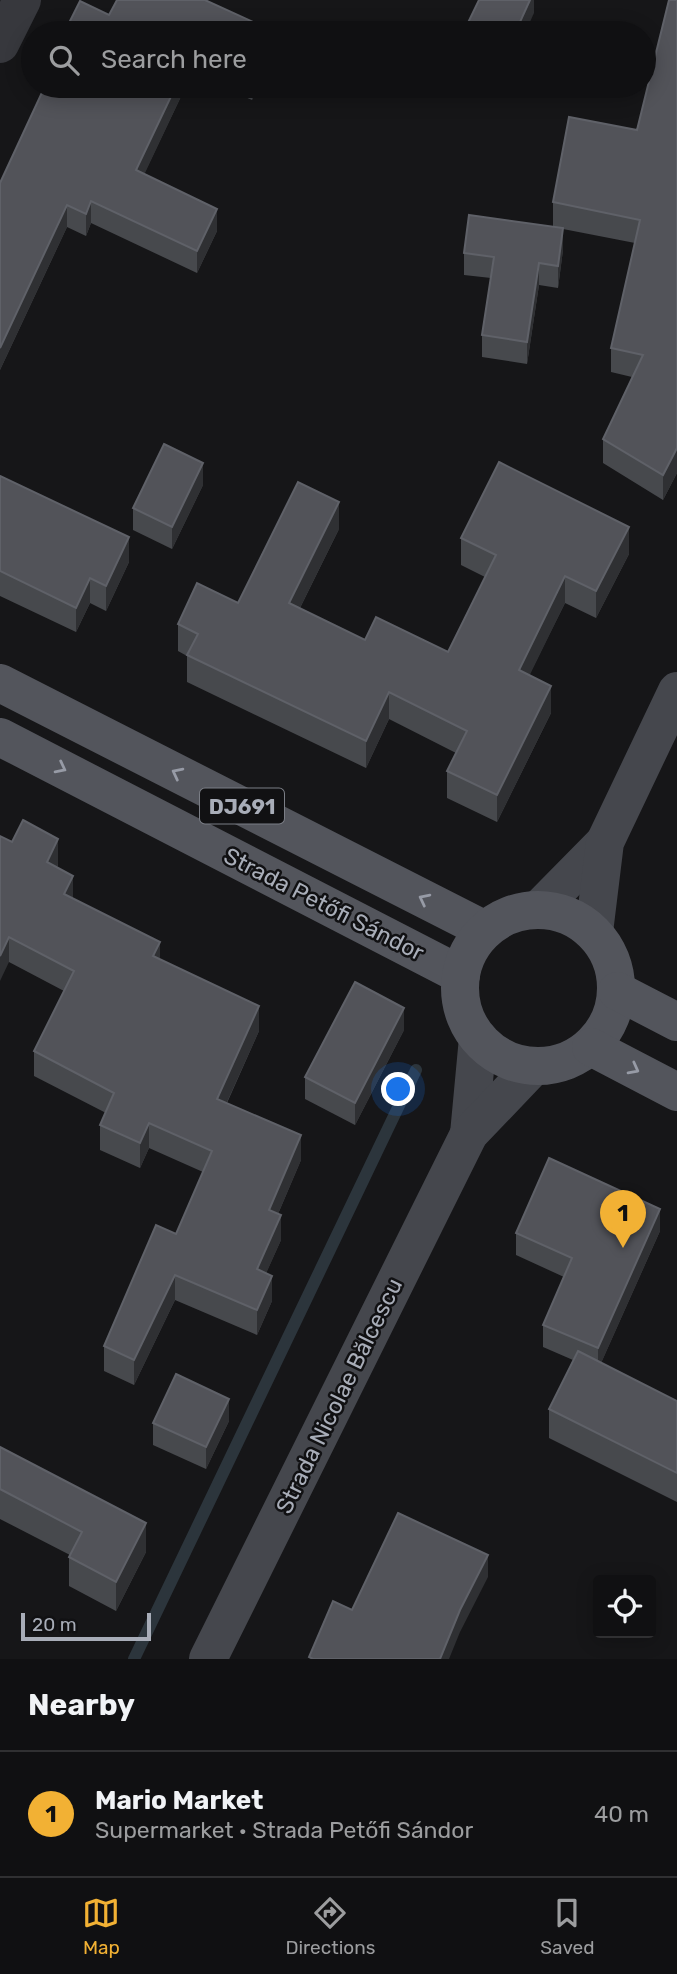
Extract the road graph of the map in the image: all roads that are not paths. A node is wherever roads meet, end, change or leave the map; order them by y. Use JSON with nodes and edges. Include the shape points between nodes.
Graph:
{"nodes":[{"id":1,"x":22,"y":0,"type":"edge"},
{"id":2,"x":0,"y":44,"type":"edge"},
{"id":3,"x":0,"y":683,"type":"edge"},
{"id":4,"x":677,"y":691,"type":"edge"},
{"id":5,"x":0,"y":737,"type":"edge"},
{"id":6,"x":605,"y":842,"type":"junction"},
{"id":7,"x":539,"y":909,"type":"junction"},
{"id":8,"x":485,"y":930,"type":"junction"},
{"id":9,"x":594,"y":932,"type":"junction"},
{"id":10,"x":461,"y":975,"type":"junction"},
{"id":11,"x":617,"y":991,"type":"junction"},
{"id":12,"x":677,"y":1023,"type":"edge"},
{"id":13,"x":478,"y":1038,"type":"junction"},
{"id":14,"x":591,"y":1047,"type":"junction"},
{"id":15,"x":533,"y":1067,"type":"junction"},
{"id":16,"x":677,"y":1092,"type":"edge"},
{"id":17,"x":469,"y":1134,"type":"junction"},
{"id":18,"x":208,"y":1659,"type":"edge"}],
"edges":[{"from":1,"to":2,"type":"street"},
{"from":8,"to":3,"type":"main road","number":"DJ691","one_way":true},
{"from":4,"to":6,"type":"street"},
{"from":5,"to":10,"type":"main road","name":"Strada Petőfi Sándor","number":"DJ691","one_way":true},
{"from":6,"to":7,"type":"street"},
{"from":6,"to":9,"type":"street"},
{"from":7,"to":8,"type":"main road","via":[[510,914]]},
{"from":7,"to":9,"type":"main road","via":[[568,914]]},
{"from":8,"to":10,"type":"main road","via":[[469,950]]},
{"from":9,"to":11,"type":"main road","via":[[612,959]]},
{"from":10,"to":13,"type":"main road","via":[[462,1008]]},
{"from":11,"to":12,"type":"main road"},
{"from":11,"to":14,"type":"main road","via":[[609,1022]]},
{"from":13,"to":15,"type":"main road","via":[[503,1058]]},
{"from":13,"to":17,"type":"street","name":"Strada Nicolae Bălcescu"},
{"from":14,"to":15,"type":"main road","via":[[564,1063]]},
{"from":14,"to":16,"type":"main road","one_way":true},
{"from":15,"to":17,"type":"street","name":"Strada Nicolae Bălcescu"},
{"from":17,"to":18,"type":"street","name":"Strada Nicolae Bălcescu"}]}
